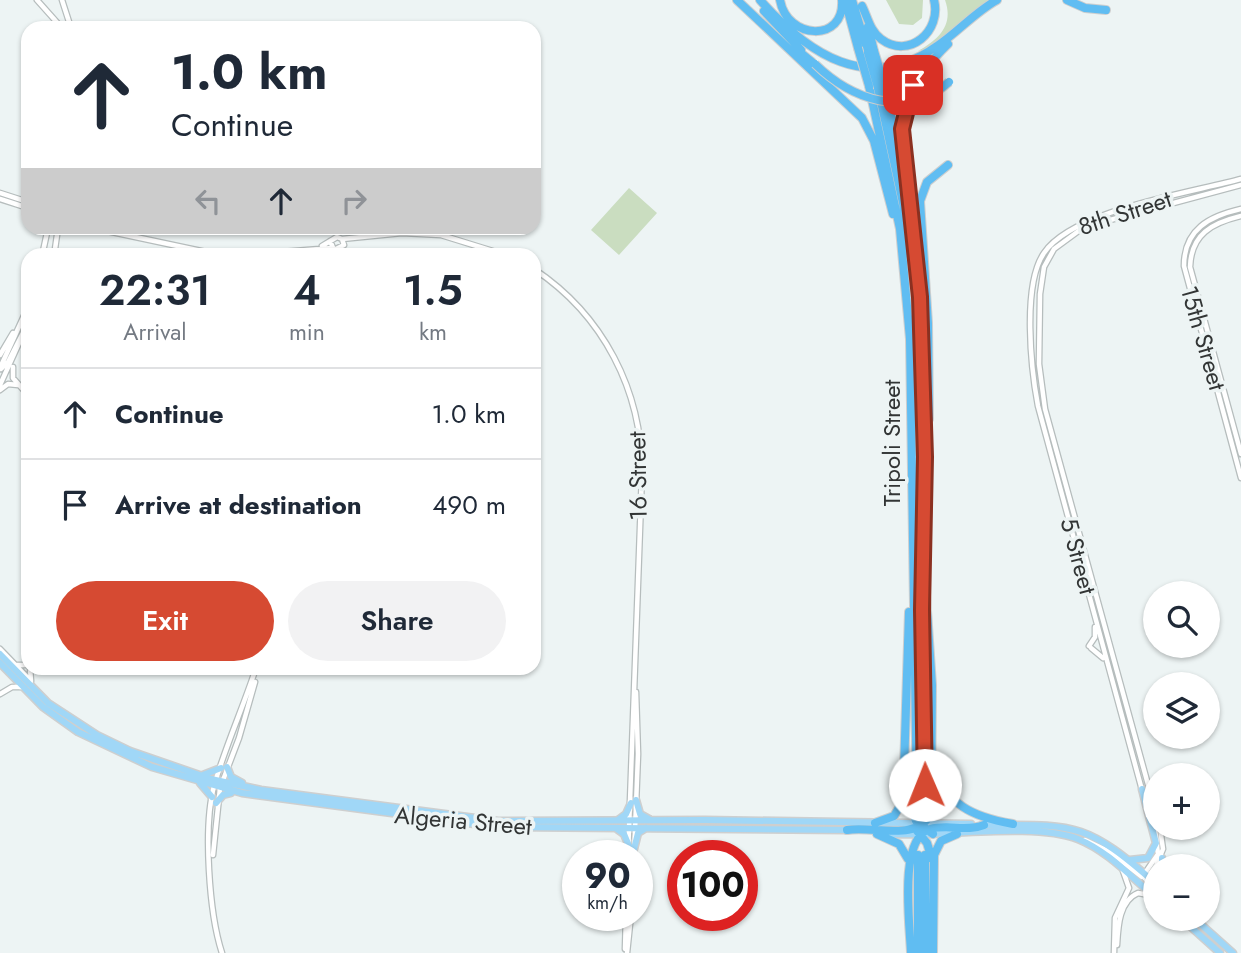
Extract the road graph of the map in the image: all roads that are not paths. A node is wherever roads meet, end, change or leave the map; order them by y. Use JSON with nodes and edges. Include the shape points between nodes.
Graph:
{"nodes":[{"id":1,"x":39,"y":0,"type":"edge"},
{"id":2,"x":60,"y":0,"type":"edge"},
{"id":3,"x":737,"y":0,"type":"edge"},
{"id":4,"x":745,"y":0,"type":"edge"},
{"id":5,"x":758,"y":0,"type":"edge"},
{"id":6,"x":780,"y":0,"type":"edge"},
{"id":7,"x":843,"y":0,"type":"edge"},
{"id":8,"x":852,"y":0,"type":"edge"},
{"id":9,"x":934,"y":0,"type":"edge"},
{"id":10,"x":997,"y":0,"type":"edge"},
{"id":11,"x":1068,"y":0,"type":"edge"},
{"id":12,"x":861,"y":3,"type":"edge"},
{"id":13,"x":1106,"y":10,"type":"dead end"},
{"id":14,"x":971,"y":19,"type":"junction"},
{"id":15,"x":57,"y":21,"type":"edge"},
{"id":16,"x":68,"y":21,"type":"edge"},
{"id":17,"x":871,"y":52,"type":"junction"},
{"id":18,"x":814,"y":63,"type":"junction"},
{"id":19,"x":948,"y":82,"type":"dead end"},
{"id":20,"x":877,"y":86,"type":"junction"},
{"id":21,"x":948,"y":165,"type":"dead end"},
{"id":22,"x":1241,"y":179,"type":"edge"},
{"id":23,"x":1228,"y":182,"type":"junction"},
{"id":24,"x":1241,"y":185,"type":"edge"},
{"id":25,"x":1216,"y":191,"type":"junction"},
{"id":26,"x":0,"y":193,"type":"edge"},
{"id":27,"x":0,"y":199,"type":"edge"},
{"id":28,"x":21,"y":200,"type":"edge"},
{"id":29,"x":910,"y":201,"type":"junction"},
{"id":30,"x":21,"y":206,"type":"edge"},
{"id":31,"x":1241,"y":209,"type":"edge"},
{"id":32,"x":1241,"y":216,"type":"edge"},
{"id":33,"x":126,"y":235,"type":"edge"},
{"id":34,"x":386,"y":235,"type":"edge"},
{"id":35,"x":441,"y":235,"type":"edge"},
{"id":36,"x":330,"y":241,"type":"junction"},
{"id":37,"x":901,"y":244,"type":"junction"},
{"id":38,"x":322,"y":247,"type":"junction"},
{"id":39,"x":187,"y":248,"type":"edge"},
{"id":40,"x":314,"y":248,"type":"edge"},
{"id":41,"x":330,"y":248,"type":"edge"},
{"id":42,"x":337,"y":248,"type":"edge"},
{"id":43,"x":338,"y":248,"type":"edge"},
{"id":44,"x":340,"y":248,"type":"edge"},
{"id":45,"x":483,"y":248,"type":"edge"},
{"id":46,"x":541,"y":276,"type":"edge"},
{"id":47,"x":1034,"y":280,"type":"joint"},
{"id":48,"x":1041,"y":281,"type":"joint"},
{"id":49,"x":919,"y":314,"type":"junction"},
{"id":50,"x":21,"y":329,"type":"edge"},
{"id":51,"x":21,"y":332,"type":"edge"},
{"id":52,"x":1203,"y":337,"type":"junction"},
{"id":53,"x":21,"y":338,"type":"edge"},
{"id":54,"x":1032,"y":347,"type":"junction"},
{"id":55,"x":0,"y":355,"type":"edge"},
{"id":56,"x":14,"y":359,"type":"junction"},
{"id":57,"x":1217,"y":363,"type":"junction"},
{"id":58,"x":1039,"y":364,"type":"junction"},
{"id":59,"x":0,"y":368,"type":"edge"},
{"id":60,"x":20,"y":386,"type":"joint"},
{"id":61,"x":0,"y":388,"type":"edge"},
{"id":62,"x":1241,"y":454,"type":"edge"},
{"id":63,"x":925,"y":457,"type":"junction"},
{"id":64,"x":1241,"y":478,"type":"edge"},
{"id":65,"x":923,"y":583,"type":"junction"},
{"id":66,"x":914,"y":593,"type":"junction"},
{"id":67,"x":1095,"y":620,"type":"junction"},
{"id":68,"x":0,"y":649,"type":"edge"},
{"id":69,"x":0,"y":654,"type":"edge"},
{"id":70,"x":0,"y":663,"type":"edge"},
{"id":71,"x":15,"y":665,"type":"junction"},
{"id":72,"x":21,"y":666,"type":"edge"},
{"id":73,"x":21,"y":671,"type":"edge"},
{"id":74,"x":1109,"y":671,"type":"junction"},
{"id":75,"x":9,"y":673,"type":"junction"},
{"id":76,"x":21,"y":674,"type":"edge"},
{"id":77,"x":22,"y":675,"type":"edge"},
{"id":78,"x":24,"y":675,"type":"edge"},
{"id":79,"x":30,"y":675,"type":"edge"},
{"id":80,"x":255,"y":675,"type":"edge"},
{"id":81,"x":255,"y":675,"type":"edge"},
{"id":82,"x":31,"y":682,"type":"junction"},
{"id":83,"x":23,"y":687,"type":"junction"},
{"id":84,"x":7,"y":690,"type":"junction"},
{"id":85,"x":0,"y":694,"type":"edge"},
{"id":86,"x":245,"y":702,"type":"junction"},
{"id":87,"x":246,"y":716,"type":"junction"},
{"id":88,"x":65,"y":717,"type":"junction"},
{"id":89,"x":932,"y":746,"type":"junction"},
{"id":90,"x":905,"y":750,"type":"junction"},
{"id":91,"x":1143,"y":766,"type":"edge"},
{"id":92,"x":224,"y":768,"type":"junction"},
{"id":93,"x":200,"y":779,"type":"junction"},
{"id":94,"x":218,"y":784,"type":"junction"},
{"id":95,"x":1142,"y":789,"type":"joint"},
{"id":96,"x":244,"y":790,"type":"junction"},
{"id":97,"x":214,"y":800,"type":"junction"},
{"id":98,"x":634,"y":801,"type":"junction"},
{"id":99,"x":654,"y":820,"type":"junction"},
{"id":100,"x":616,"y":821,"type":"junction"},
{"id":101,"x":875,"y":823,"type":"junction"},
{"id":102,"x":632,"y":824,"type":"junction"},
{"id":103,"x":1013,"y":824,"type":"junction"},
{"id":104,"x":902,"y":825,"type":"joint"},
{"id":105,"x":984,"y":825,"type":"joint"},
{"id":106,"x":648,"y":827,"type":"junction"},
{"id":107,"x":611,"y":828,"type":"junction"},
{"id":108,"x":922,"y":829,"type":"junction"},
{"id":109,"x":847,"y":830,"type":"junction"},
{"id":110,"x":877,"y":834,"type":"junction"},
{"id":111,"x":957,"y":834,"type":"junction"},
{"id":112,"x":1078,"y":839,"type":"junction"},
{"id":113,"x":627,"y":840,"type":"edge"},
{"id":114,"x":632,"y":840,"type":"edge"},
{"id":115,"x":636,"y":840,"type":"edge"},
{"id":116,"x":1128,"y":859,"type":"junction"},
{"id":117,"x":933,"y":862,"type":"junction"},
{"id":118,"x":909,"y":865,"type":"junction"},
{"id":119,"x":1118,"y":865,"type":"junction"},
{"id":120,"x":1143,"y":874,"type":"edge"},
{"id":121,"x":1143,"y":875,"type":"edge"},
{"id":122,"x":1143,"y":887,"type":"edge"},
{"id":123,"x":1143,"y":893,"type":"edge"},
{"id":124,"x":628,"y":931,"type":"edge"},
{"id":125,"x":1201,"y":931,"type":"edge"},
{"id":126,"x":1205,"y":931,"type":"edge"},
{"id":127,"x":1116,"y":934,"type":"junction"},
{"id":128,"x":222,"y":953,"type":"edge"},
{"id":129,"x":626,"y":953,"type":"edge"},
{"id":130,"x":911,"y":953,"type":"edge"},
{"id":131,"x":918,"y":953,"type":"edge"},
{"id":132,"x":926,"y":953,"type":"edge"},
{"id":133,"x":933,"y":953,"type":"edge"},
{"id":134,"x":1115,"y":953,"type":"edge"},
{"id":135,"x":1220,"y":953,"type":"edge"},
{"id":136,"x":1233,"y":953,"type":"edge"}],
"edges":[{"from":1,"to":15,"type":"street"},
{"from":2,"to":16,"type":"street"},
{"from":3,"to":37,"type":"highway","via":[[862,118],[874,141]]},
{"from":4,"to":18,"type":"highway"},
{"from":5,"to":14,"type":"highway","via":[[821,54],[860,68],[912,60]]},
{"from":5,"to":18,"type":"highway"},
{"from":6,"to":7,"type":"highway","via":[[790,22],[816,32],[835,22]]},
{"from":7,"to":20,"type":"highway","bridge":true,"via":[[858,48]]},
{"from":8,"to":17,"type":"highway"},
{"from":9,"to":12,"type":"highway","via":[[936,17],[931,30],[905,46],[877,36]]},
{"from":10,"to":14,"type":"highway"},
{"from":11,"to":13,"type":"highway"},
{"from":12,"to":17,"type":"highway"},
{"from":14,"to":29,"type":"highway","via":[[924,68],[909,95],[902,129]]},
{"from":17,"to":20,"type":"highway","bridge":true},
{"from":18,"to":19,"type":"highway","bridge":true,"via":[[844,88],[867,98],[898,102],[930,96]]},
{"from":20,"to":29,"type":"highway"},
{"from":20,"to":37,"type":"highway","name":"Tripoli Street"},
{"from":20,"to":49,"type":"highway","name":"Tripoli Street","via":[[903,203]]},
{"from":21,"to":63,"type":"highway","via":[[927,182],[920,201],[929,355]]},
{"from":22,"to":23,"type":"street","name":"8th Street"},
{"from":23,"to":25,"type":"street"},
{"from":23,"to":47,"type":"street","name":"8th Street","via":[[1080,223],[1044,253]]},
{"from":24,"to":25,"type":"street","name":"8th Street"},
{"from":25,"to":48,"type":"street","name":"8th Street","via":[[1082,228],[1051,252]]},
{"from":26,"to":28,"type":"street"},
{"from":27,"to":30,"type":"street"},
{"from":29,"to":49,"type":"highway"},
{"from":31,"to":52,"type":"street","name":"15th Street","via":[[1217,215],[1189,240],[1184,266]]},
{"from":32,"to":57,"type":"street","name":"15th Street","via":[[1223,220],[1198,237],[1190,263]]},
{"from":33,"to":39,"type":"street"},
{"from":34,"to":44,"type":"street","via":[[354,239]]},
{"from":35,"to":45,"type":"street"},
{"from":36,"to":38,"type":"street"},
{"from":36,"to":42,"type":"street"},
{"from":36,"to":43,"type":"street","via":[[335,237]]},
{"from":37,"to":66,"type":"highway","name":"Tripoli Street","via":[[912,380]]},
{"from":38,"to":40,"type":"street"},
{"from":38,"to":41,"type":"street"},
{"from":46,"to":98,"type":"street","name":"16 Street","via":[[575,303],[603,337],[626,381],[637,419],[642,473]]},
{"from":47,"to":54,"type":"street","name":"5 Street"},
{"from":48,"to":58,"type":"street","name":"5 Street"},
{"from":49,"to":63,"type":"highway","name":"Tripoli Street"},
{"from":50,"to":55,"type":"street"},
{"from":51,"to":59,"type":"street"},
{"from":52,"to":57,"type":"street"},
{"from":52,"to":64,"type":"street","name":"15th Street"},
{"from":53,"to":56,"type":"street"},
{"from":54,"to":58,"type":"street","via":[[1037,348]]},
{"from":54,"to":67,"type":"street","name":"5 Street","via":[[1038,406]]},
{"from":56,"to":60,"type":"street","via":[[12,374]]},
{"from":56,"to":61,"type":"street"},
{"from":57,"to":62,"type":"street","name":"15th Street"},
{"from":58,"to":91,"type":"street","name":"5 Street","via":[[1045,409]]},
{"from":60,"to":61,"type":"street"},
{"from":63,"to":65,"type":"highway","name":"Tripoli Street"},
{"from":65,"to":66,"type":"highway","name":"Tripoli Street","via":[[921,805]]},
{"from":65,"to":89,"type":"highway","via":[[931,653]]},
{"from":66,"to":90,"type":"highway","via":[[909,609]]},
{"from":67,"to":74,"type":"street","name":"5 Street"},
{"from":67,"to":74,"type":"street","via":[[1096,634],[1090,647],[1102,655]]},
{"from":68,"to":71,"type":"street"},
{"from":69,"to":76,"type":"main road","name":"Algeria Street"},
{"from":70,"to":75,"type":"main road","name":"Algeria Street"},
{"from":71,"to":72,"type":"street"},
{"from":71,"to":73,"type":"street"},
{"from":74,"to":95,"type":"street","name":"5 Street"},
{"from":75,"to":83,"type":"main road","name":"Algeria Street"},
{"from":75,"to":84,"type":"street"},
{"from":77,"to":88,"type":"main road","name":"Algeria Street"},
{"from":78,"to":82,"type":"street"},
{"from":79,"to":82,"type":"street"},
{"from":80,"to":86,"type":"street"},
{"from":81,"to":87,"type":"street"},
{"from":82,"to":88,"type":"street"},
{"from":83,"to":84,"type":"street"},
{"from":83,"to":93,"type":"main road","name":"Algeria Street","via":[[78,732],[130,758]]},
{"from":84,"to":85,"type":"street"},
{"from":86,"to":87,"type":"street"},
{"from":86,"to":92,"type":"street"},
{"from":87,"to":92,"type":"street"},
{"from":88,"to":93,"type":"main road","name":"Algeria Street","via":[[130,751]]},
{"from":89,"to":103,"type":"highway","via":[[939,777],[954,802],[972,814]]},
{"from":89,"to":108,"type":"highway","via":[[931,810]]},
{"from":90,"to":101,"type":"highway","via":[[901,808]]},
{"from":90,"to":108,"type":"highway","via":[[908,804]]},
{"from":92,"to":93,"type":"main road"},
{"from":92,"to":94,"type":"street"},
{"from":92,"to":96,"type":"main road"},
{"from":93,"to":94,"type":"main road","name":"Algeria Street"},
{"from":93,"to":97,"type":"main road"},
{"from":94,"to":96,"type":"main road","name":"Algeria Street"},
{"from":94,"to":97,"type":"street"},
{"from":95,"to":116,"type":"main road","via":[[1155,848],[1144,860]]},
{"from":96,"to":97,"type":"main road"},
{"from":96,"to":100,"type":"main road","name":"Algeria Street","via":[[485,820]]},
{"from":96,"to":107,"type":"main road","name":"Algeria Street","via":[[483,827]]},
{"from":97,"to":128,"type":"street","via":[[209,822],[213,914]]},
{"from":98,"to":99,"type":"main road","via":[[640,814]]},
{"from":98,"to":100,"type":"main road"},
{"from":98,"to":102,"type":"street","name":"16 Street"},
{"from":99,"to":101,"type":"main road","name":"Algeria Street"},
{"from":99,"to":102,"type":"main road","name":"Algeria Street"},
{"from":100,"to":102,"type":"main road","name":"Algeria Street"},
{"from":101,"to":104,"type":"main road","name":"Algeria Street"},
{"from":102,"to":106,"type":"main road","name":"Algeria Street"},
{"from":102,"to":107,"type":"main road","name":"Algeria Street"},
{"from":102,"to":114,"type":"street","name":"16 Street"},
{"from":103,"to":105,"type":"main road"},
{"from":103,"to":116,"type":"main road","via":[[1080,830]]},
{"from":104,"to":108,"type":"highway"},
{"from":105,"to":108,"type":"highway"},
{"from":106,"to":109,"type":"main road","name":"Algeria Street"},
{"from":106,"to":115,"type":"main road"},
{"from":107,"to":113,"type":"main road"},
{"from":108,"to":109,"type":"highway"},
{"from":108,"to":110,"type":"main road","name":"Algeria Street"},
{"from":108,"to":111,"type":"main road","name":"Algeria Street"},
{"from":108,"to":117,"type":"highway"},
{"from":108,"to":118,"type":"highway"},
{"from":109,"to":110,"type":"main road","name":"Algeria Street"},
{"from":110,"to":118,"type":"highway","via":[[899,844]]},
{"from":111,"to":112,"type":"main road","name":"Algeria Street","via":[[1034,833]]},
{"from":111,"to":117,"type":"highway","via":[[939,844]]},
{"from":112,"to":119,"type":"main road","name":"Algeria Street"},
{"from":112,"to":121,"type":"street","via":[[1104,848]]},
{"from":116,"to":120,"type":"main road"},
{"from":117,"to":133,"type":"highway"},
{"from":118,"to":130,"type":"highway"},
{"from":119,"to":122,"type":"main road","name":"Algeria Street"},
{"from":119,"to":127,"type":"street","via":[[1129,888],[1117,913]]},
{"from":123,"to":127,"type":"street","via":[[1129,898]]},
{"from":124,"to":129,"type":"street"},
{"from":125,"to":135,"type":"main road"},
{"from":126,"to":136,"type":"main road"},
{"from":127,"to":134,"type":"street"},
{"from":131,"to":132,"type":"highway","via":[[922,855]]}]}
